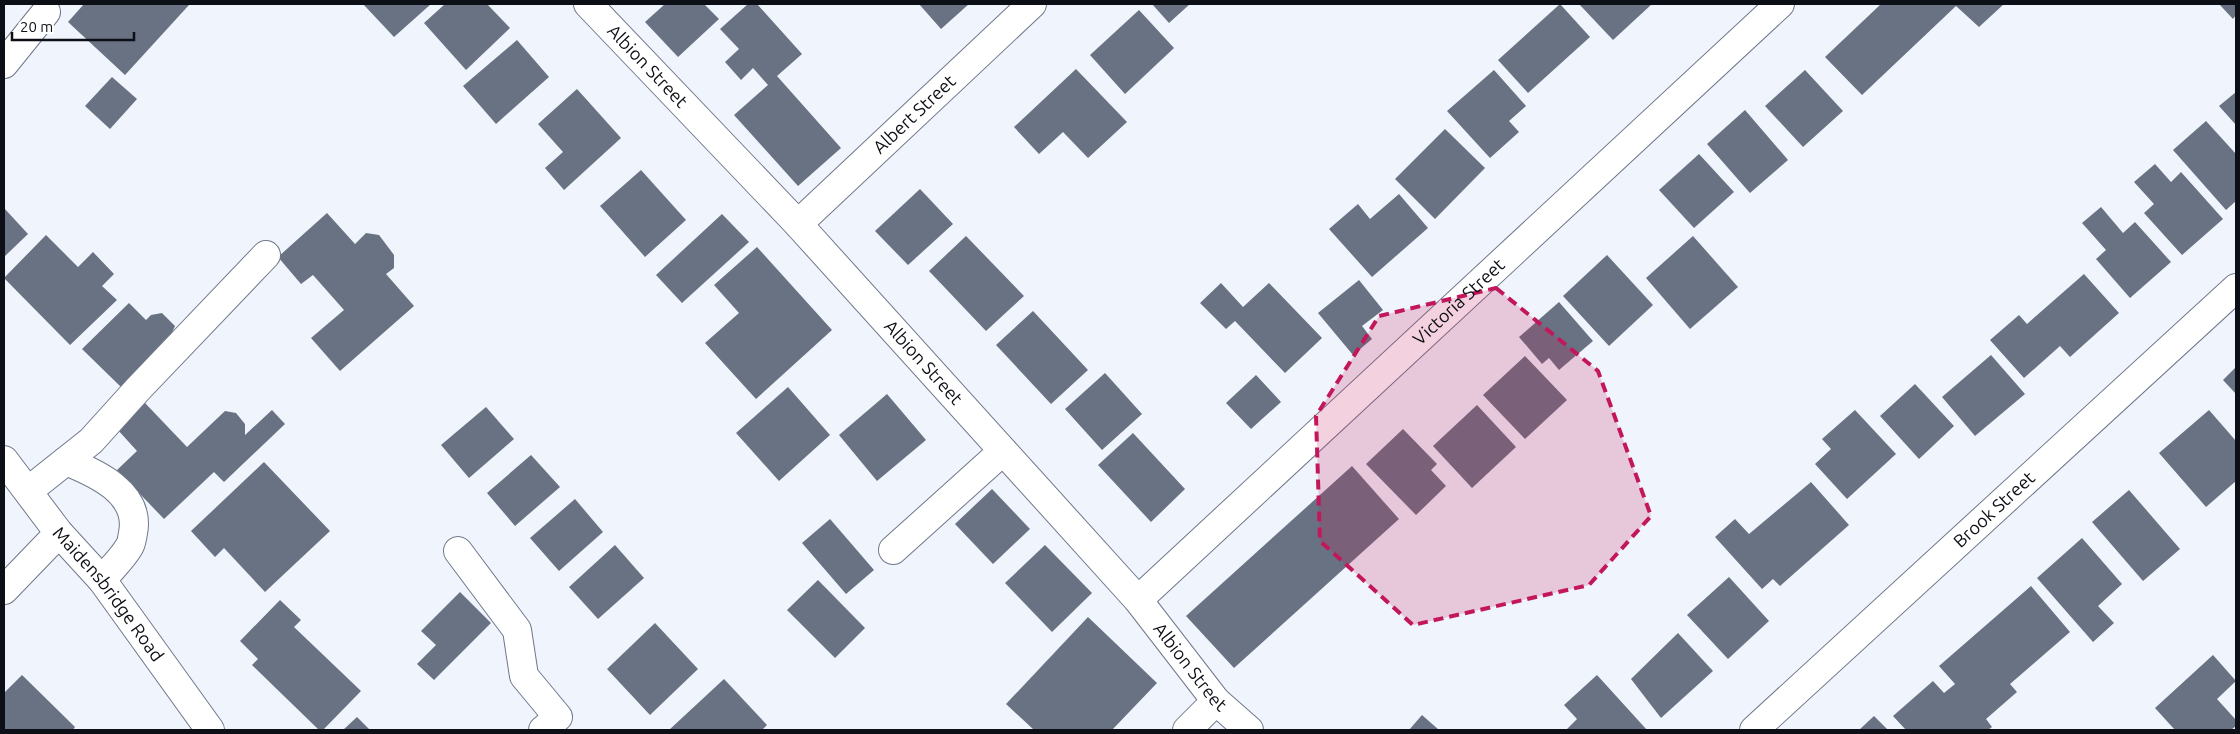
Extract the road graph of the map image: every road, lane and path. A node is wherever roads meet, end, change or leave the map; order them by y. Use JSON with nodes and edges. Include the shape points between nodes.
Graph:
{"nodes":[{"id":1,"x":588,"y":4,"type":"edge"},
{"id":2,"x":1032,"y":4,"type":"edge"},
{"id":3,"x":1780,"y":4,"type":"edge"},
{"id":4,"x":46,"y":12,"type":"dead end"},
{"id":5,"x":4,"y":64,"type":"edge"},
{"id":6,"x":798,"y":224,"type":"junction"},
{"id":7,"x":266,"y":255,"type":"dead end"},
{"id":8,"x":2236,"y":288,"type":"edge"},
{"id":9,"x":1003,"y":451,"type":"junction"},
{"id":10,"x":4,"y":460,"type":"edge"},
{"id":11,"x":66,"y":461,"type":"junction"},
{"id":12,"x":28,"y":491,"type":"junction"},
{"id":13,"x":59,"y":533,"type":"junction"},
{"id":14,"x":893,"y":550,"type":"dead end"},
{"id":15,"x":458,"y":551,"type":"dead end"},
{"id":16,"x":102,"y":580,"type":"junction"},
{"id":17,"x":4,"y":590,"type":"edge"},
{"id":18,"x":1138,"y":600,"type":"junction"},
{"id":19,"x":1216,"y":701,"type":"junction"},
{"id":20,"x":557,"y":726,"type":"edge"},
{"id":21,"x":210,"y":730,"type":"edge"},
{"id":22,"x":1186,"y":730,"type":"edge"},
{"id":23,"x":1249,"y":730,"type":"edge"},
{"id":24,"x":1754,"y":730,"type":"edge"}],
"edges":[{"from":1,"to":6,"type":"street","name":"Albion Street"},
{"from":2,"to":6,"type":"street","name":"Albert Street"},
{"from":3,"to":18,"type":"street","name":"Victoria Street"},
{"from":4,"to":5,"type":"street"},
{"from":6,"to":9,"type":"street","name":"Albion Street"},
{"from":7,"to":11,"type":"street","via":[[91,441]]},
{"from":8,"to":24,"type":"street","name":"Brook Street"},
{"from":9,"to":14,"type":"street"},
{"from":9,"to":18,"type":"street","name":"Albion Street"},
{"from":10,"to":12,"type":"street","name":"Maidensbridge Road"},
{"from":11,"to":12,"type":"street"},
{"from":11,"to":16,"type":"street","via":[[95,472],[115,486],[131,508],[135,523],[130,546]]},
{"from":12,"to":13,"type":"street","name":"Maidensbridge Road"},
{"from":13,"to":16,"type":"street","name":"Maidensbridge Road"},
{"from":13,"to":17,"type":"street"},
{"from":15,"to":20,"type":"street","via":[[517,630],[524,676]]},
{"from":16,"to":21,"type":"street","name":"Maidensbridge Road"},
{"from":18,"to":19,"type":"street","name":"Albion Street"},
{"from":19,"to":22,"type":"street"},
{"from":19,"to":23,"type":"street","name":"Albion Street"}]}
